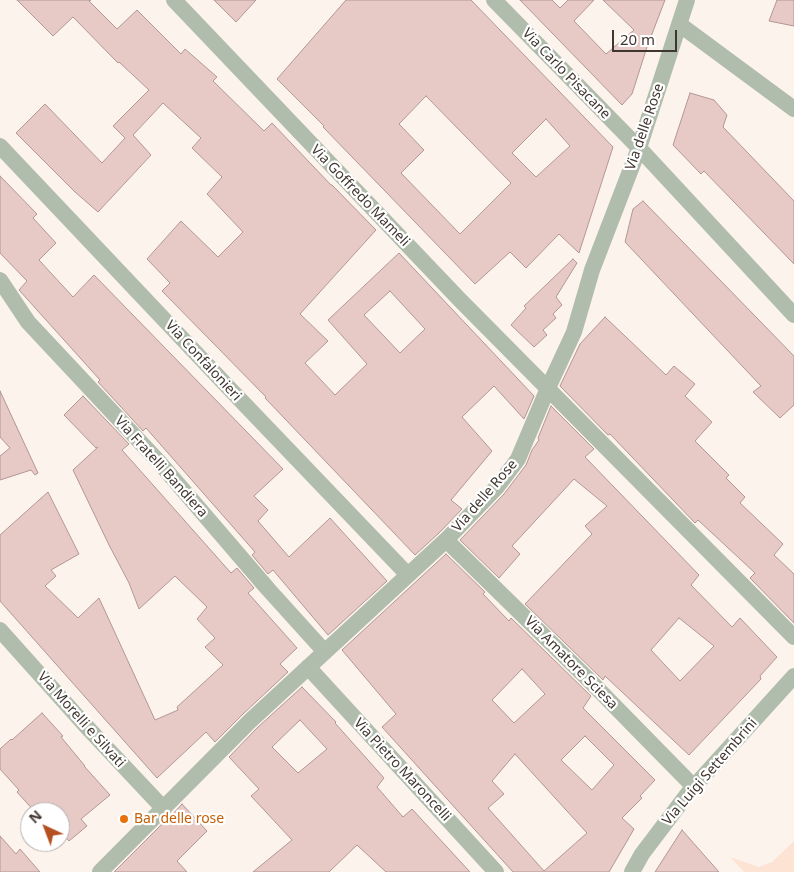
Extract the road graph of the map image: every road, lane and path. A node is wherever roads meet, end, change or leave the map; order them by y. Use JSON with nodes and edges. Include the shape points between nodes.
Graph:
{"nodes":[{"id":1,"x":174,"y":0,"type":"edge"},
{"id":2,"x":494,"y":0,"type":"edge"},
{"id":3,"x":687,"y":0,"type":"edge"},
{"id":4,"x":679,"y":24,"type":"junction"},
{"id":5,"x":794,"y":109,"type":"edge"},
{"id":6,"x":0,"y":146,"type":"edge"},
{"id":7,"x":639,"y":148,"type":"junction"},
{"id":8,"x":0,"y":280,"type":"edge"},
{"id":9,"x":794,"y":316,"type":"edge"},
{"id":10,"x":548,"y":388,"type":"junction"},
{"id":11,"x":446,"y":540,"type":"junction"},
{"id":12,"x":408,"y":575,"type":"junction"},
{"id":13,"x":0,"y":630,"type":"edge"},
{"id":14,"x":794,"y":637,"type":"edge"},
{"id":15,"x":325,"y":652,"type":"junction"},
{"id":16,"x":308,"y":668,"type":"junction"},
{"id":17,"x":794,"y":676,"type":"edge"},
{"id":18,"x":694,"y":787,"type":"junction"},
{"id":19,"x":164,"y":809,"type":"junction"},
{"id":20,"x":100,"y":872,"type":"edge"},
{"id":21,"x":496,"y":872,"type":"edge"},
{"id":22,"x":632,"y":872,"type":"edge"}],
"edges":[{"from":1,"to":10,"type":"street","name":"Via Goffredo Mameli"},
{"from":2,"to":7,"type":"street","name":"Via Carlo Pisacane"},
{"from":3,"to":4,"type":"street","name":"Via delle Rose"},
{"from":4,"to":5,"type":"street"},
{"from":4,"to":7,"type":"street","name":"Via delle Rose"},
{"from":6,"to":12,"type":"street","name":"Via Confalonieri"},
{"from":7,"to":9,"type":"street","name":"Via Carlo Pisacane"},
{"from":7,"to":10,"type":"street","name":"Via delle Rose","via":[[592,270],[574,332]]},
{"from":8,"to":15,"type":"street","name":"Via Fratelli Bandiera","via":[[28,322],[159,462]]},
{"from":10,"to":11,"type":"street","name":"Via delle Rose","via":[[518,459],[497,487]]},
{"from":10,"to":14,"type":"street","name":"Via Goffredo Mameli"},
{"from":11,"to":12,"type":"street","name":"Via delle Rose"},
{"from":11,"to":18,"type":"street","name":"Via Amatore Sciesa"},
{"from":12,"to":15,"type":"street","name":"Via delle Rose"},
{"from":13,"to":19,"type":"street","name":"Via Morelli e Silvati"},
{"from":15,"to":16,"type":"street","name":"Via delle Rose"},
{"from":16,"to":19,"type":"street","name":"Via delle Rose","via":[[250,721]]},
{"from":16,"to":21,"type":"street","name":"Via Pietro Maroncelli"},
{"from":17,"to":18,"type":"street","name":"Via Luigi Settembrini"},
{"from":18,"to":22,"type":"street","name":"Via Luigi Settembrini","via":[[642,854]]},
{"from":19,"to":20,"type":"street","name":"Via delle Rose"}]}
